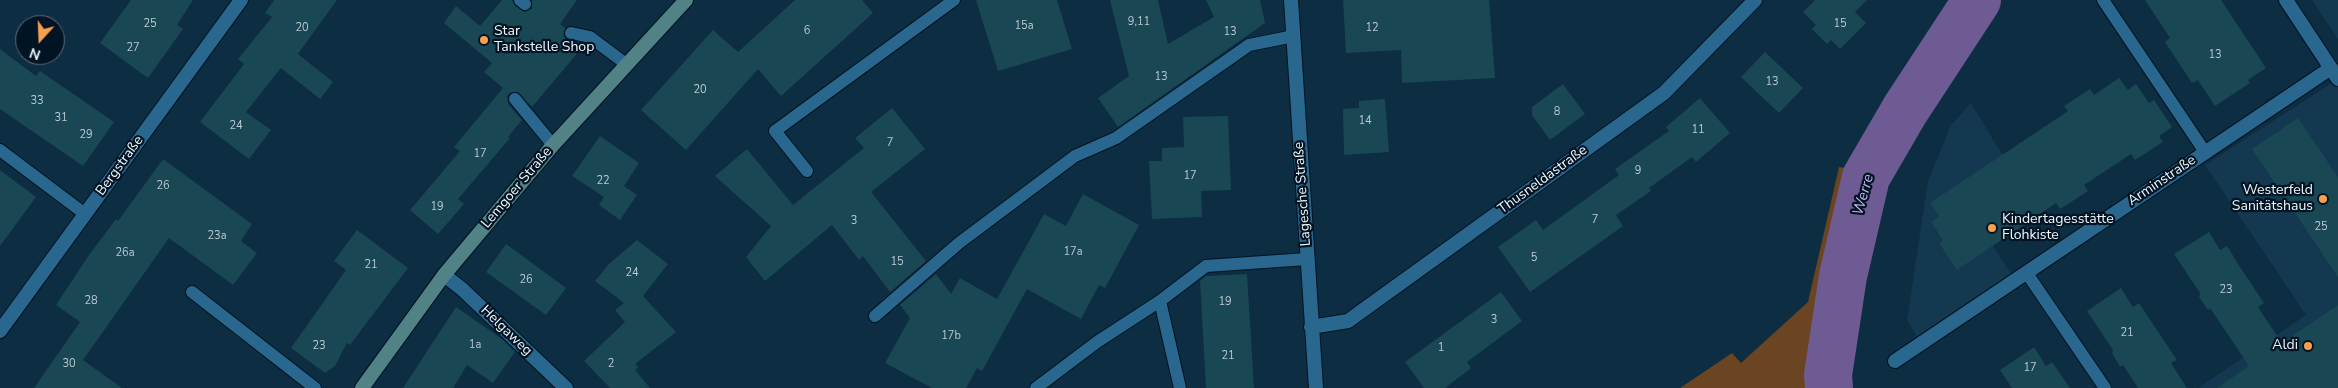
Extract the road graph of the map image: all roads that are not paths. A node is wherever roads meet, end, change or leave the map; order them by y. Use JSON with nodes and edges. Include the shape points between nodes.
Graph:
{"nodes":[{"id":1,"x":241,"y":0,"type":"edge"},
{"id":2,"x":686,"y":0,"type":"edge"},
{"id":3,"x":954,"y":0,"type":"edge"},
{"id":4,"x":1291,"y":0,"type":"edge"},
{"id":5,"x":1755,"y":0,"type":"edge"},
{"id":6,"x":2103,"y":0,"type":"edge"},
{"id":7,"x":2286,"y":0,"type":"edge"},
{"id":8,"x":571,"y":33,"type":"dead end"},
{"id":9,"x":1294,"y":36,"type":"junction"},
{"id":10,"x":626,"y":64,"type":"junction"},
{"id":11,"x":2334,"y":74,"type":"edge"},
{"id":12,"x":515,"y":99,"type":"dead end"},
{"id":13,"x":553,"y":145,"type":"junction"},
{"id":14,"x":0,"y":150,"type":"edge"},
{"id":15,"x":2205,"y":152,"type":"junction"},
{"id":16,"x":807,"y":171,"type":"dead end"},
{"id":17,"x":85,"y":214,"type":"junction"},
{"id":18,"x":1308,"y":259,"type":"junction"},
{"id":19,"x":2026,"y":272,"type":"junction"},
{"id":20,"x":444,"y":275,"type":"junction"},
{"id":21,"x":192,"y":292,"type":"dead end"},
{"id":22,"x":1160,"y":301,"type":"junction"},
{"id":23,"x":876,"y":316,"type":"dead end"},
{"id":24,"x":1311,"y":327,"type":"junction"},
{"id":25,"x":0,"y":331,"type":"edge"},
{"id":26,"x":1895,"y":361,"type":"dead end"},
{"id":27,"x":315,"y":388,"type":"edge"},
{"id":28,"x":362,"y":388,"type":"edge"},
{"id":29,"x":566,"y":388,"type":"edge"},
{"id":30,"x":1036,"y":388,"type":"edge"},
{"id":31,"x":1180,"y":388,"type":"edge"},
{"id":32,"x":1316,"y":388,"type":"edge"},
{"id":33,"x":2105,"y":388,"type":"edge"}],
"edges":[{"from":1,"to":17,"type":"street","name":"Bergstraße"},
{"from":2,"to":10,"type":"main road","name":"Lemgoer Straße"},
{"from":3,"to":16,"type":"lane","via":[[774,131]]},
{"from":4,"to":9,"type":"street","name":"Lagesche Straße"},
{"from":5,"to":24,"type":"street","name":"Thusneldastraße","via":[[1664,93],[1348,321]]},
{"from":6,"to":15,"type":"lane"},
{"from":7,"to":11,"type":"street","name":"Arminstraße"},
{"from":8,"to":10,"type":"lane","via":[[590,37]]},
{"from":9,"to":18,"type":"street","name":"Lagesche Straße"},
{"from":9,"to":23,"type":"lane","via":[[1249,45],[1116,138],[1075,156],[959,243]]},
{"from":10,"to":13,"type":"main road","name":"Lemgoer Straße"},
{"from":11,"to":15,"type":"street","name":"Arminstraße"},
{"from":12,"to":13,"type":"lane"},
{"from":13,"to":20,"type":"main road","name":"Lemgoer Straße"},
{"from":14,"to":17,"type":"lane"},
{"from":15,"to":19,"type":"street","name":"Arminstraße"},
{"from":17,"to":25,"type":"street","name":"Bergstraße"},
{"from":18,"to":22,"type":"lane","via":[[1206,266]]},
{"from":18,"to":24,"type":"street","name":"Lagesche Straße"},
{"from":19,"to":26,"type":"street","name":"Arminstraße"},
{"from":19,"to":33,"type":"lane"},
{"from":20,"to":28,"type":"main road","name":"Lemgoer Straße"},
{"from":20,"to":29,"type":"street","name":"Helgaweg"},
{"from":21,"to":27,"type":"lane"},
{"from":22,"to":30,"type":"lane","via":[[1097,342]]},
{"from":22,"to":31,"type":"lane"},
{"from":24,"to":32,"type":"street","name":"Lagesche Straße"}]}
